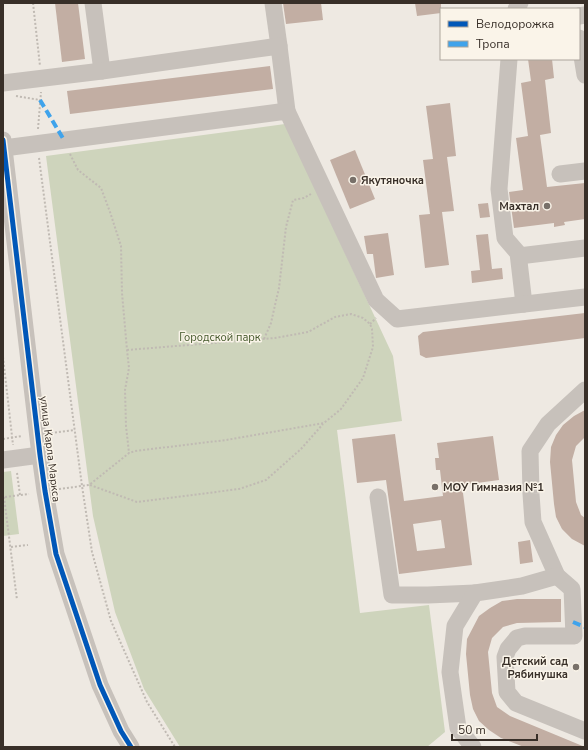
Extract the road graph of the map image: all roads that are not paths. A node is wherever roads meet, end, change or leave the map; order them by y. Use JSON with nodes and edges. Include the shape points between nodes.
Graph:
{"nodes":[{"id":1,"x":93,"y":3,"type":"edge"},
{"id":2,"x":273,"y":3,"type":"edge"},
{"id":3,"x":580,"y":44,"type":"edge"},
{"id":4,"x":279,"y":46,"type":"junction"},
{"id":5,"x":509,"y":60,"type":"edge"},
{"id":6,"x":102,"y":71,"type":"junction"},
{"id":7,"x":585,"y":75,"type":"edge"},
{"id":8,"x":7,"y":89,"type":"edge"},
{"id":9,"x":287,"y":111,"type":"junction"},
{"id":10,"x":3,"y":144,"type":"edge"},
{"id":11,"x":585,"y":171,"type":"edge"},
{"id":12,"x":560,"y":174,"type":"dead end"},
{"id":13,"x":585,"y":248,"type":"edge"},
{"id":14,"x":9,"y":250,"type":"edge"},
{"id":15,"x":519,"y":256,"type":"junction"},
{"id":16,"x":585,"y":297,"type":"edge"},
{"id":17,"x":524,"y":304,"type":"junction"},
{"id":18,"x":585,"y":390,"type":"edge"},
{"id":19,"x":40,"y":455,"type":"junction"},
{"id":20,"x":10,"y":465,"type":"edge"},
{"id":21,"x":378,"y":497,"type":"dead end"},
{"id":22,"x":557,"y":576,"type":"junction"},
{"id":23,"x":475,"y":593,"type":"junction"},
{"id":24,"x":585,"y":731,"type":"edge"},
{"id":25,"x":131,"y":747,"type":"edge"},
{"id":26,"x":473,"y":747,"type":"edge"}],
"edges":[{"from":1,"to":6,"type":"street"},
{"from":2,"to":4,"type":"street"},
{"from":3,"to":7,"type":"street"},
{"from":4,"to":6,"type":"street"},
{"from":4,"to":9,"type":"street"},
{"from":5,"to":15,"type":"street","via":[[499,189],[505,238]]},
{"from":6,"to":8,"type":"street","via":[[42,78]]},
{"from":9,"to":10,"type":"street","via":[[37,144]]},
{"from":9,"to":17,"type":"street","via":[[376,300],[397,319]]},
{"from":10,"to":14,"type":"street","name":"улица Карла Маркса"},
{"from":11,"to":12,"type":"street"},
{"from":13,"to":15,"type":"street"},
{"from":14,"to":19,"type":"street","name":"улица Карла Маркса"},
{"from":15,"to":17,"type":"street"},
{"from":16,"to":17,"type":"street"},
{"from":18,"to":22,"type":"street","via":[[548,424],[530,451],[533,522]]},
{"from":19,"to":20,"type":"street"},
{"from":19,"to":25,"type":"street","name":"улица Карла Маркса","via":[[56,554],[100,686]]},
{"from":21,"to":23,"type":"street","via":[[392,594]]},
{"from":22,"to":23,"type":"street","via":[[522,586]]},
{"from":22,"to":24,"type":"street","via":[[572,589],[574,636],[517,638],[505,656],[507,692],[516,703]]},
{"from":23,"to":26,"type":"street","via":[[455,626],[450,672],[458,728]]}]}
